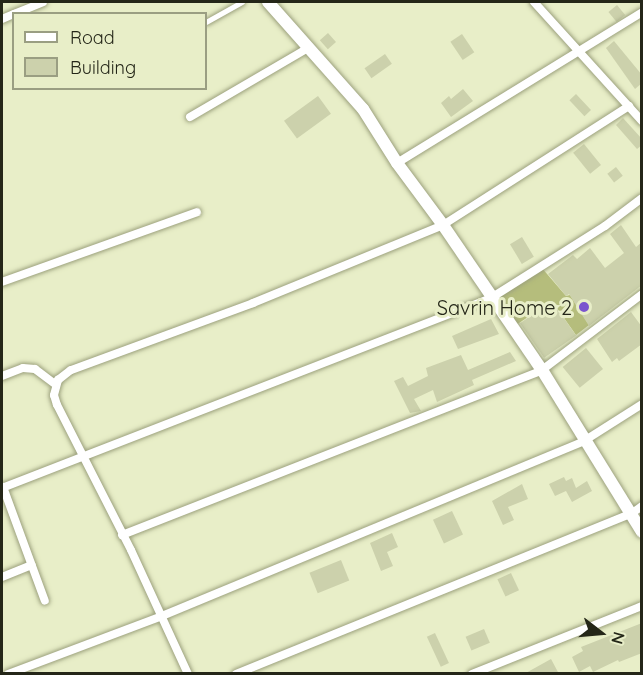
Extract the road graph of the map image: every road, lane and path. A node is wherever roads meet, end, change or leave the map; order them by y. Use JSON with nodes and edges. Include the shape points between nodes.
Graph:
{"nodes":[{"id":1,"x":44,"y":2,"type":"edge"},
{"id":2,"x":242,"y":2,"type":"edge"},
{"id":3,"x":534,"y":2,"type":"edge"},
{"id":4,"x":271,"y":3,"type":"edge"},
{"id":5,"x":19,"y":12,"type":"edge"},
{"id":6,"x":642,"y":12,"type":"edge"},
{"id":7,"x":207,"y":21,"type":"edge"},
{"id":8,"x":309,"y":48,"type":"junction"},
{"id":9,"x":578,"y":52,"type":"junction"},
{"id":10,"x":628,"y":106,"type":"junction"},
{"id":11,"x":189,"y":117,"type":"dead end"},
{"id":12,"x":642,"y":121,"type":"edge"},
{"id":13,"x":397,"y":163,"type":"junction"},
{"id":14,"x":642,"y":198,"type":"edge"},
{"id":15,"x":197,"y":212,"type":"dead end"},
{"id":16,"x":443,"y":225,"type":"junction"},
{"id":17,"x":2,"y":282,"type":"edge"},
{"id":18,"x":642,"y":294,"type":"edge"},
{"id":19,"x":491,"y":298,"type":"junction"},
{"id":20,"x":542,"y":370,"type":"junction"},
{"id":21,"x":2,"y":376,"type":"edge"},
{"id":22,"x":56,"y":386,"type":"junction"},
{"id":23,"x":642,"y":404,"type":"edge"},
{"id":24,"x":584,"y":441,"type":"junction"},
{"id":25,"x":83,"y":457,"type":"junction"},
{"id":26,"x":2,"y":488,"type":"edge"},
{"id":27,"x":642,"y":506,"type":"edge"},
{"id":28,"x":631,"y":514,"type":"junction"},
{"id":29,"x":642,"y":532,"type":"edge"},
{"id":30,"x":122,"y":535,"type":"junction"},
{"id":31,"x":32,"y":565,"type":"junction"},
{"id":32,"x":2,"y":577,"type":"edge"},
{"id":33,"x":45,"y":601,"type":"dead end"},
{"id":34,"x":642,"y":606,"type":"edge"},
{"id":35,"x":162,"y":616,"type":"junction"},
{"id":36,"x":8,"y":674,"type":"edge"},
{"id":37,"x":188,"y":674,"type":"edge"},
{"id":38,"x":236,"y":674,"type":"edge"},
{"id":39,"x":472,"y":674,"type":"edge"}],
"edges":[{"from":1,"to":5,"type":"street"},
{"from":2,"to":7,"type":"lane"},
{"from":3,"to":9,"type":"street"},
{"from":4,"to":8,"type":"street"},
{"from":6,"to":9,"type":"street"},
{"from":8,"to":11,"type":"street"},
{"from":8,"to":13,"type":"street","via":[[363,109]]},
{"from":9,"to":10,"type":"street"},
{"from":9,"to":13,"type":"street"},
{"from":10,"to":12,"type":"street"},
{"from":10,"to":16,"type":"street"},
{"from":13,"to":16,"type":"street"},
{"from":14,"to":19,"type":"street"},
{"from":15,"to":17,"type":"street"},
{"from":16,"to":19,"type":"street"},
{"from":16,"to":22,"type":"street","via":[[253,303],[71,370]]},
{"from":18,"to":20,"type":"street"},
{"from":19,"to":20,"type":"street"},
{"from":19,"to":25,"type":"street"},
{"from":20,"to":24,"type":"street"},
{"from":20,"to":30,"type":"street"},
{"from":21,"to":22,"type":"street","via":[[23,368],[35,369]]},
{"from":22,"to":25,"type":"street","via":[[57,405]]},
{"from":23,"to":24,"type":"street"},
{"from":24,"to":28,"type":"street"},
{"from":24,"to":35,"type":"street"},
{"from":25,"to":26,"type":"street"},
{"from":25,"to":30,"type":"street"},
{"from":26,"to":31,"type":"street"},
{"from":27,"to":28,"type":"street"},
{"from":28,"to":29,"type":"street"},
{"from":28,"to":38,"type":"street"},
{"from":30,"to":35,"type":"street"},
{"from":31,"to":32,"type":"street"},
{"from":31,"to":33,"type":"street"},
{"from":34,"to":39,"type":"street"},
{"from":35,"to":36,"type":"street"},
{"from":35,"to":37,"type":"street"}]}
